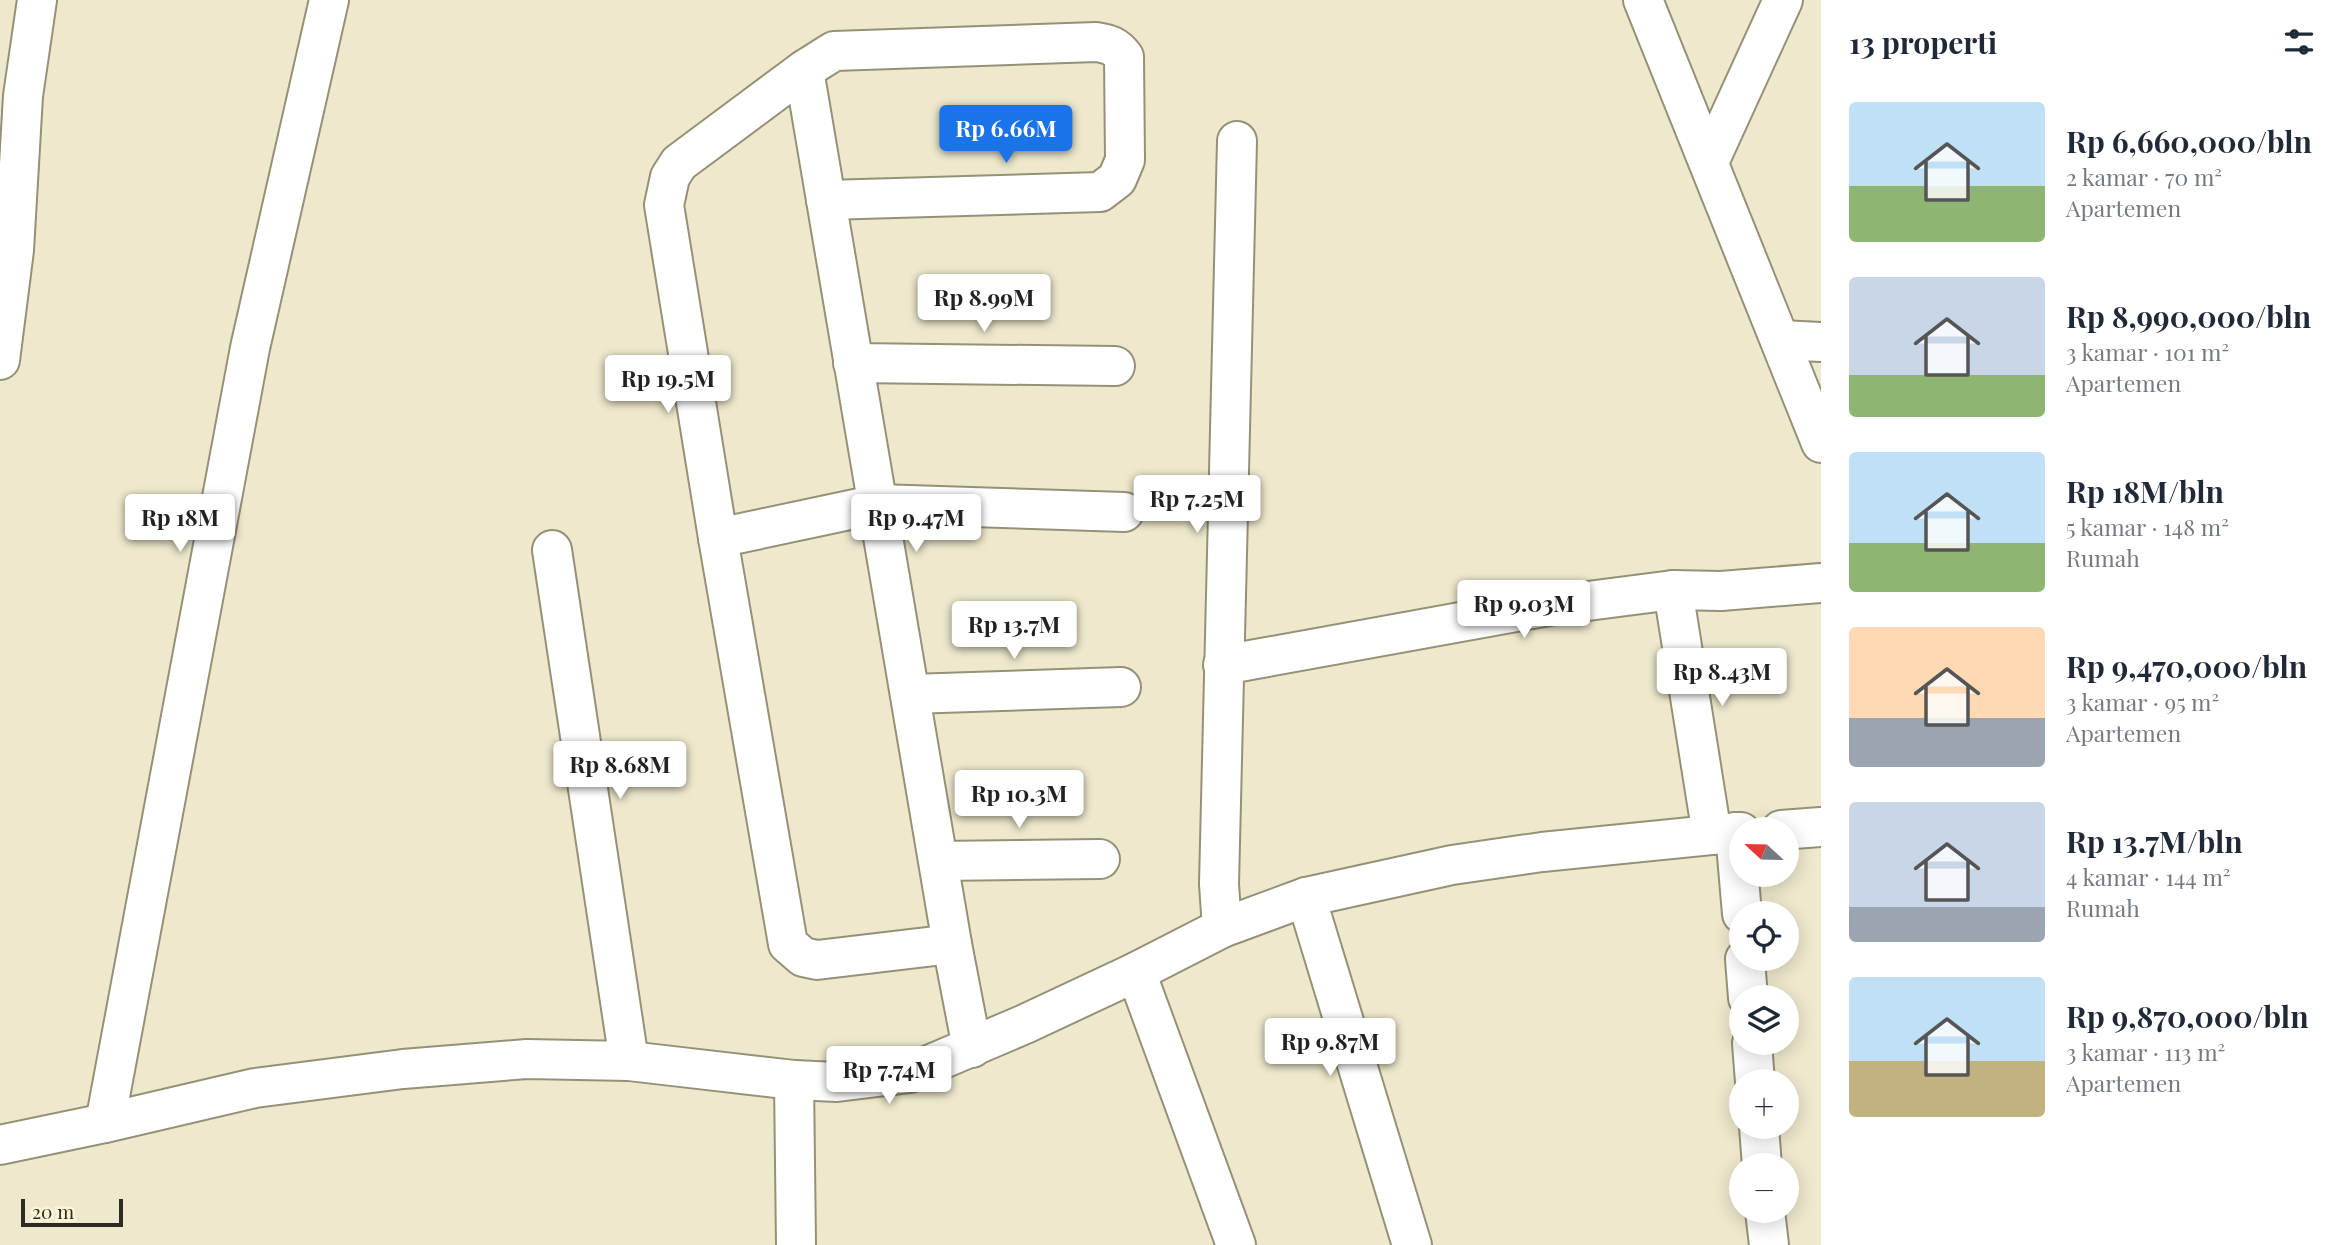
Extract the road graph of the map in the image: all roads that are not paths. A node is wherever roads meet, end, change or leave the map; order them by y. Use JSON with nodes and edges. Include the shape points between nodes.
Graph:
{"nodes":[{"id":1,"x":37,"y":0,"type":"edge"},
{"id":2,"x":329,"y":0,"type":"edge"},
{"id":3,"x":1643,"y":0,"type":"edge"},
{"id":4,"x":1783,"y":0,"type":"edge"},
{"id":5,"x":804,"y":69,"type":"junction"},
{"id":6,"x":1237,"y":141,"type":"dead end"},
{"id":7,"x":1709,"y":162,"type":"junction"},
{"id":8,"x":826,"y":200,"type":"junction"},
{"id":9,"x":1781,"y":340,"type":"junction"},
{"id":10,"x":1821,"y":342,"type":"edge"},
{"id":11,"x":0,"y":360,"type":"edge"},
{"id":12,"x":853,"y":363,"type":"junction"},
{"id":13,"x":1115,"y":366,"type":"dead end"},
{"id":14,"x":1821,"y":443,"type":"edge"},
{"id":15,"x":878,"y":504,"type":"junction"},
{"id":16,"x":1124,"y":512,"type":"dead end"},
{"id":17,"x":718,"y":538,"type":"junction"},
{"id":18,"x":552,"y":550,"type":"dead end"},
{"id":19,"x":1821,"y":583,"type":"edge"},
{"id":20,"x":1673,"y":590,"type":"junction"},
{"id":21,"x":1223,"y":665,"type":"junction"},
{"id":22,"x":1121,"y":687,"type":"dead end"},
{"id":23,"x":910,"y":695,"type":"junction"},
{"id":24,"x":1821,"y":827,"type":"edge"},
{"id":25,"x":1729,"y":829,"type":"edge"},
{"id":26,"x":1799,"y":829,"type":"edge"},
{"id":27,"x":1729,"y":833,"type":"edge"},
{"id":28,"x":1100,"y":859,"type":"dead end"},
{"id":29,"x":939,"y":861,"type":"junction"},
{"id":30,"x":1306,"y":897,"type":"junction"},
{"id":31,"x":1222,"y":928,"type":"junction"},
{"id":32,"x":952,"y":944,"type":"junction"},
{"id":33,"x":1136,"y":972,"type":"junction"},
{"id":34,"x":972,"y":1048,"type":"junction"},
{"id":35,"x":629,"y":1061,"type":"junction"},
{"id":36,"x":794,"y":1080,"type":"junction"},
{"id":37,"x":105,"y":1123,"type":"junction"},
{"id":38,"x":0,"y":1145,"type":"edge"},
{"id":39,"x":1766,"y":1223,"type":"edge"},
{"id":40,"x":796,"y":1245,"type":"edge"},
{"id":41,"x":1236,"y":1245,"type":"edge"},
{"id":42,"x":1412,"y":1245,"type":"edge"},
{"id":43,"x":1769,"y":1245,"type":"edge"}],
"edges":[{"from":1,"to":11,"type":"street","via":[[23,96],[14,250]]},
{"from":2,"to":37,"type":"street","via":[[250,348]]},
{"from":3,"to":7,"type":"street"},
{"from":4,"to":7,"type":"street"},
{"from":5,"to":8,"type":"street"},
{"from":5,"to":8,"type":"street","via":[[834,51],[1096,42],[1111,44],[1124,57],[1125,160],[1117,179],[1100,192]]},
{"from":5,"to":17,"type":"street","via":[[679,163],[666,189],[664,205]]},
{"from":6,"to":21,"type":"street"},
{"from":7,"to":9,"type":"street"},
{"from":8,"to":12,"type":"street"},
{"from":9,"to":10,"type":"street"},
{"from":9,"to":14,"type":"street"},
{"from":12,"to":13,"type":"street"},
{"from":12,"to":15,"type":"street"},
{"from":15,"to":16,"type":"street"},
{"from":15,"to":17,"type":"street"},
{"from":15,"to":23,"type":"street"},
{"from":17,"to":32,"type":"street","via":[[788,944],[803,957],[817,960]]},
{"from":18,"to":35,"type":"street"},
{"from":19,"to":20,"type":"street","via":[[1721,592]]},
{"from":20,"to":21,"type":"street","via":[[1549,606]]},
{"from":20,"to":25,"type":"street"},
{"from":21,"to":31,"type":"street"},
{"from":22,"to":23,"type":"street"},
{"from":23,"to":29,"type":"street"},
{"from":24,"to":26,"type":"street"},
{"from":27,"to":30,"type":"street","via":[[1452,865]]},
{"from":28,"to":29,"type":"street"},
{"from":29,"to":32,"type":"street"},
{"from":30,"to":31,"type":"street"},
{"from":30,"to":42,"type":"street"},
{"from":31,"to":33,"type":"street"},
{"from":32,"to":34,"type":"street"},
{"from":33,"to":34,"type":"street"},
{"from":33,"to":41,"type":"street"},
{"from":34,"to":36,"type":"street","via":[[911,1073],[837,1082]]},
{"from":35,"to":36,"type":"street"},
{"from":35,"to":37,"type":"street","via":[[527,1059],[389,1070],[255,1088]]},
{"from":36,"to":40,"type":"street"},
{"from":37,"to":38,"type":"street"},
{"from":39,"to":43,"type":"street"}]}
